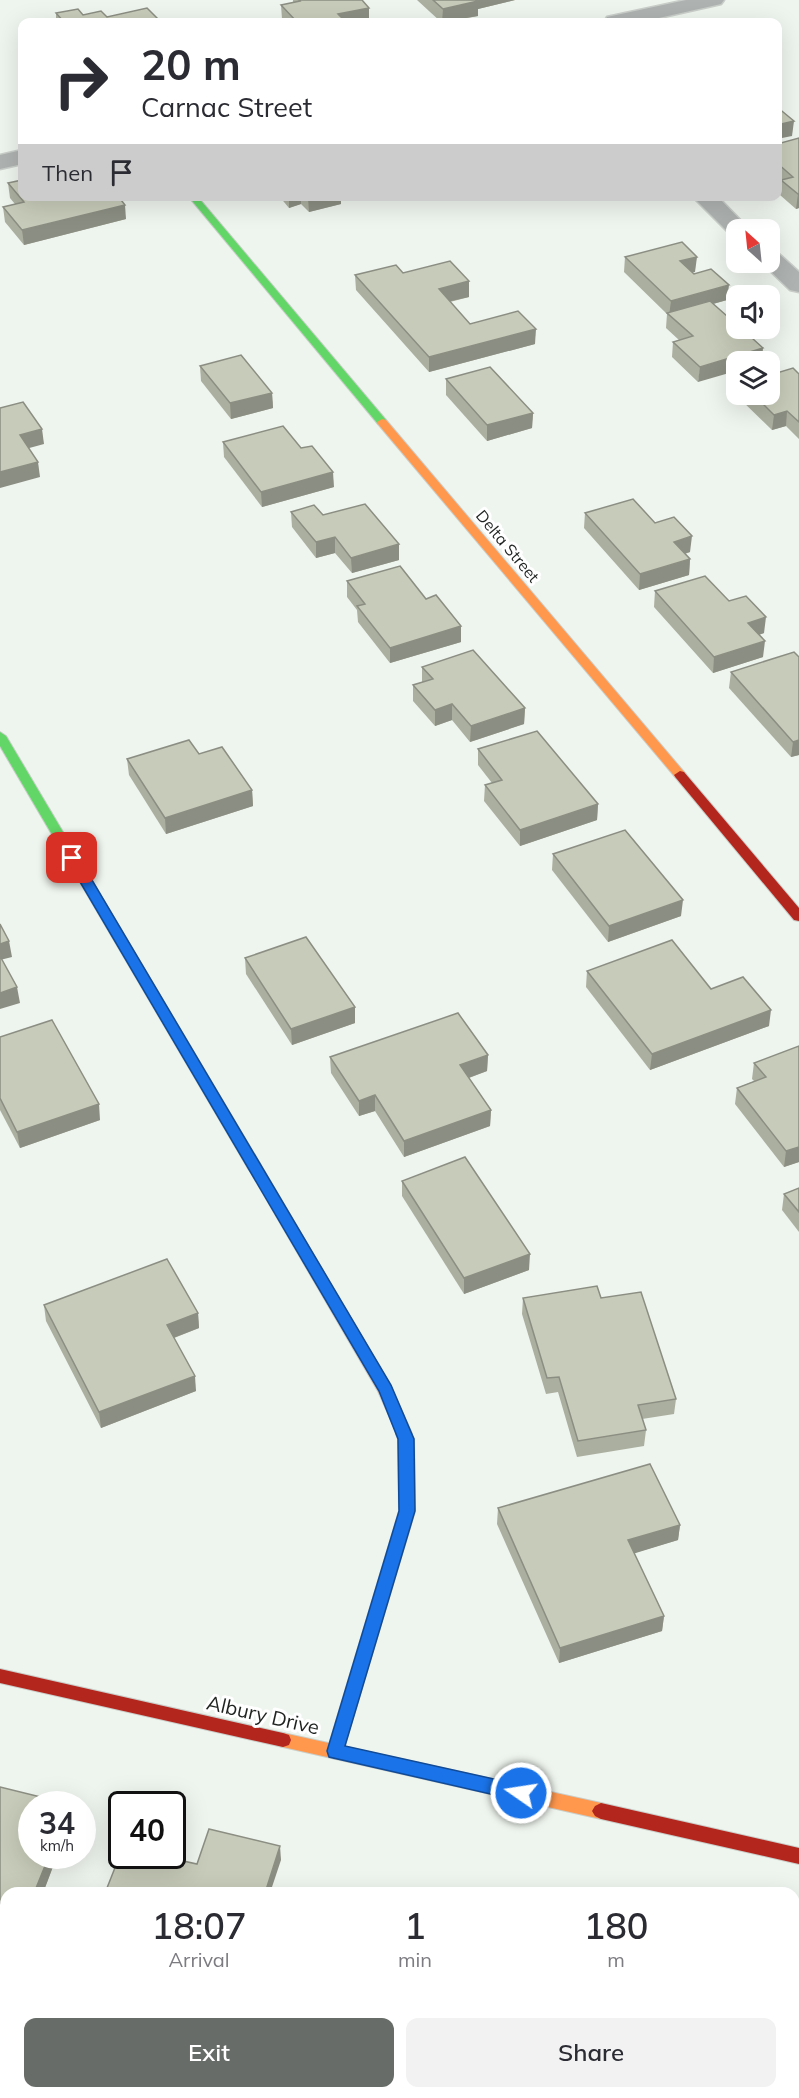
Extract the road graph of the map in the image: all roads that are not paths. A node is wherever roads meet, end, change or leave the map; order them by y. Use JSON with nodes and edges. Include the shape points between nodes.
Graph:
{"nodes":[{"id":1,"x":714,"y":0,"type":"edge"},
{"id":2,"x":633,"y":18,"type":"edge"},
{"id":3,"x":18,"y":158,"type":"edge"},
{"id":4,"x":0,"y":162,"type":"edge"},
{"id":5,"x":196,"y":201,"type":"edge"},
{"id":6,"x":708,"y":201,"type":"edge"},
{"id":7,"x":727,"y":219,"type":"edge"},
{"id":8,"x":780,"y":267,"type":"edge"},
{"id":9,"x":799,"y":285,"type":"edge"},
{"id":10,"x":0,"y":736,"type":"edge"},
{"id":11,"x":799,"y":917,"type":"edge"},
{"id":12,"x":0,"y":1676,"type":"edge"},
{"id":13,"x":335,"y":1751,"type":"junction"},
{"id":14,"x":799,"y":1856,"type":"edge"}],
"edges":[{"from":1,"to":2,"type":"street"},
{"from":3,"to":4,"type":"street"},
{"from":5,"to":11,"type":"street","name":"Delta Street"},
{"from":6,"to":7,"type":"street"},
{"from":8,"to":9,"type":"street"},
{"from":10,"to":13,"type":"street","via":[[386,1389],[406,1439],[407,1511]]},
{"from":12,"to":13,"type":"street","name":"Albury Drive"},
{"from":13,"to":14,"type":"street","name":"Albury Drive"}]}
